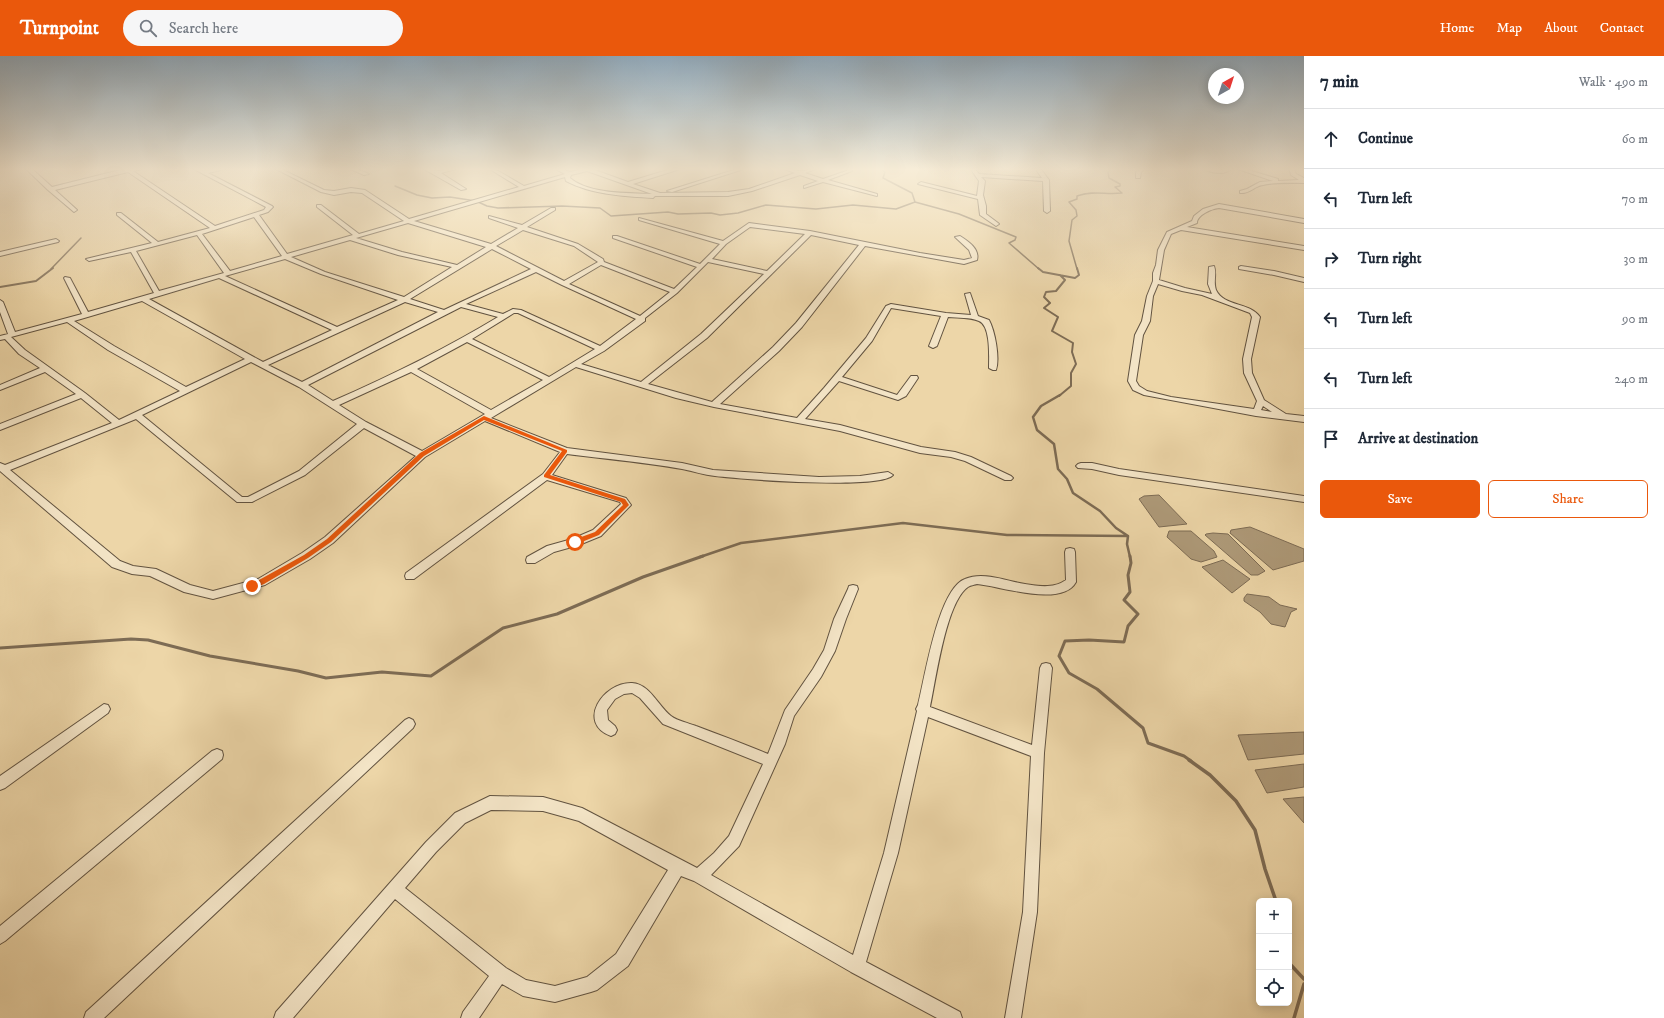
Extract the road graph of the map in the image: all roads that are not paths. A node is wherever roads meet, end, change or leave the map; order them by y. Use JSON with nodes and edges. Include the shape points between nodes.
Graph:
{"nodes":[{"id":1,"x":191,"y":213,"type":"edge"},
{"id":2,"x":261,"y":213,"type":"edge"},
{"id":3,"x":328,"y":213,"type":"edge"},
{"id":4,"x":396,"y":213,"type":"edge"},
{"id":5,"x":436,"y":213,"type":"edge"},
{"id":6,"x":547,"y":213,"type":"edge"},
{"id":7,"x":983,"y":213,"type":"edge"},
{"id":8,"x":1201,"y":213,"type":"edge"},
{"id":9,"x":1258,"y":213,"type":"edge"},
{"id":10,"x":119,"y":214,"type":"dead end"},
{"id":11,"x":256,"y":215,"type":"junction"},
{"id":12,"x":492,"y":217,"type":"dead end"},
{"id":13,"x":641,"y":219,"type":"dead end"},
{"id":14,"x":408,"y":221,"type":"junction"},
{"id":15,"x":1304,"y":221,"type":"edge"},
{"id":16,"x":1195,"y":222,"type":"junction"},
{"id":17,"x":996,"y":224,"type":"dead end"},
{"id":18,"x":212,"y":227,"type":"junction"},
{"id":19,"x":524,"y":227,"type":"junction"},
{"id":20,"x":1180,"y":228,"type":"junction"},
{"id":21,"x":1200,"y":230,"type":"junction"},
{"id":22,"x":198,"y":233,"type":"junction"},
{"id":23,"x":810,"y":233,"type":"junction"},
{"id":24,"x":358,"y":236,"type":"junction"},
{"id":25,"x":615,"y":237,"type":"dead end"},
{"id":26,"x":958,"y":237,"type":"dead end"},
{"id":27,"x":350,"y":238,"type":"junction"},
{"id":28,"x":56,"y":241,"type":"dead end"},
{"id":29,"x":724,"y":243,"type":"junction"},
{"id":30,"x":157,"y":244,"type":"junction"},
{"id":31,"x":864,"y":244,"type":"junction"},
{"id":32,"x":493,"y":247,"type":"junction"},
{"id":33,"x":1304,"y":248,"type":"edge"},
{"id":34,"x":133,"y":250,"type":"junction"},
{"id":35,"x":0,"y":254,"type":"edge"},
{"id":36,"x":286,"y":257,"type":"junction"},
{"id":37,"x":89,"y":259,"type":"dead end"},
{"id":38,"x":601,"y":262,"type":"junction"},
{"id":39,"x":704,"y":263,"type":"junction"},
{"id":40,"x":459,"y":267,"type":"junction"},
{"id":41,"x":1212,"y":267,"type":"dead end"},
{"id":42,"x":1241,"y":268,"type":"dead end"},
{"id":43,"x":535,"y":270,"type":"junction"},
{"id":44,"x":228,"y":273,"type":"junction"},
{"id":45,"x":769,"y":273,"type":"junction"},
{"id":46,"x":219,"y":276,"type":"junction"},
{"id":47,"x":66,"y":278,"type":"dead end"},
{"id":48,"x":1304,"y":280,"type":"edge"},
{"id":49,"x":1156,"y":281,"type":"junction"},
{"id":50,"x":564,"y":284,"type":"junction"},
{"id":51,"x":676,"y":292,"type":"junction"},
{"id":52,"x":158,"y":293,"type":"junction"},
{"id":53,"x":968,"y":294,"type":"dead end"},
{"id":54,"x":143,"y":298,"type":"junction"},
{"id":55,"x":405,"y":299,"type":"junction"},
{"id":56,"x":0,"y":302,"type":"edge"},
{"id":57,"x":1229,"y":304,"type":"junction"},
{"id":58,"x":461,"y":306,"type":"junction"},
{"id":59,"x":444,"y":312,"type":"junction"},
{"id":60,"x":86,"y":314,"type":"junction"},
{"id":61,"x":503,"y":316,"type":"junction"},
{"id":62,"x":945,"y":316,"type":"junction"},
{"id":63,"x":975,"y":318,"type":"junction"},
{"id":64,"x":642,"y":319,"type":"junction"},
{"id":65,"x":68,"y":320,"type":"junction"},
{"id":66,"x":337,"y":330,"type":"junction"},
{"id":67,"x":6,"y":336,"type":"edge"},
{"id":68,"x":467,"y":339,"type":"junction"},
{"id":69,"x":933,"y":346,"type":"dead end"},
{"id":70,"x":601,"y":349,"type":"junction"},
{"id":71,"x":251,"y":359,"type":"junction"},
{"id":72,"x":574,"y":364,"type":"junction"},
{"id":73,"x":262,"y":365,"type":"junction"},
{"id":74,"x":993,"y":368,"type":"dead end"},
{"id":75,"x":45,"y":369,"type":"junction"},
{"id":76,"x":411,"y":369,"type":"junction"},
{"id":77,"x":836,"y":378,"type":"junction"},
{"id":78,"x":914,"y":378,"type":"dead end"},
{"id":79,"x":549,"y":380,"type":"junction"},
{"id":80,"x":302,"y":384,"type":"junction"},
{"id":81,"x":643,"y":384,"type":"junction"},
{"id":82,"x":0,"y":388,"type":"edge"},
{"id":83,"x":185,"y":390,"type":"junction"},
{"id":84,"x":82,"y":395,"type":"junction"},
{"id":85,"x":1261,"y":401,"type":"junction"},
{"id":86,"x":334,"y":404,"type":"junction"},
{"id":87,"x":714,"y":405,"type":"junction"},
{"id":88,"x":1256,"y":412,"type":"junction"},
{"id":89,"x":138,"y":416,"type":"junction"},
{"id":90,"x":488,"y":416,"type":"junction"},
{"id":91,"x":1285,"y":417,"type":"junction"},
{"id":92,"x":1304,"y":419,"type":"edge"},
{"id":93,"x":799,"y":420,"type":"junction"},
{"id":94,"x":118,"y":424,"type":"junction"},
{"id":95,"x":363,"y":424,"type":"junction"},
{"id":96,"x":0,"y":427,"type":"edge"},
{"id":97,"x":565,"y":451,"type":"junction"},
{"id":98,"x":422,"y":455,"type":"junction"},
{"id":99,"x":1081,"y":466,"type":"dead end"},
{"id":100,"x":2,"y":468,"type":"edge"},
{"id":101,"x":888,"y":475,"type":"dead end"},
{"id":102,"x":546,"y":476,"type":"junction"},
{"id":103,"x":1008,"y":478,"type":"dead end"},
{"id":104,"x":1304,"y":499,"type":"edge"},
{"id":105,"x":1070,"y":552,"type":"dead end"},
{"id":106,"x":531,"y":560,"type":"dead end"},
{"id":107,"x":410,"y":576,"type":"dead end"},
{"id":108,"x":853,"y":589,"type":"dead end"},
{"id":109,"x":1046,"y":668,"type":"dead end"},
{"id":110,"x":104,"y":709,"type":"dead end"},
{"id":111,"x":922,"y":709,"type":"junction"},
{"id":112,"x":409,"y":724,"type":"dead end"},
{"id":113,"x":611,"y":730,"type":"dead end"},
{"id":114,"x":1038,"y":753,"type":"junction"},
{"id":115,"x":217,"y":755,"type":"dead end"},
{"id":116,"x":771,"y":761,"type":"junction"},
{"id":117,"x":0,"y":784,"type":"edge"},
{"id":118,"x":678,"y":867,"type":"junction"},
{"id":119,"x":699,"y":876,"type":"junction"},
{"id":120,"x":395,"y":890,"type":"junction"},
{"id":121,"x":0,"y":936,"type":"edge"},
{"id":122,"x":857,"y":966,"type":"junction"},
{"id":123,"x":500,"y":974,"type":"junction"},
{"id":124,"x":92,"y":1018,"type":"edge"},
{"id":125,"x":282,"y":1018,"type":"edge"},
{"id":126,"x":469,"y":1018,"type":"edge"},
{"id":127,"x":954,"y":1018,"type":"edge"},
{"id":128,"x":1013,"y":1018,"type":"edge"}],
"edges":[{"from":1,"to":18,"type":"street"},
{"from":2,"to":11,"type":"street"},
{"from":3,"to":24,"type":"street"},
{"from":4,"to":14,"type":"street"},
{"from":5,"to":14,"type":"street"},
{"from":6,"to":19,"type":"street"},
{"from":7,"to":17,"type":"street"},
{"from":8,"to":16,"type":"street"},
{"from":9,"to":15,"type":"street"},
{"from":10,"to":30,"type":"street"},
{"from":11,"to":18,"type":"street"},
{"from":11,"to":36,"type":"street"},
{"from":12,"to":19,"type":"street"},
{"from":13,"to":29,"type":"street"},
{"from":14,"to":24,"type":"street"},
{"from":14,"to":32,"type":"street"},
{"from":16,"to":20,"type":"street"},
{"from":16,"to":21,"type":"street"},
{"from":18,"to":22,"type":"street"},
{"from":19,"to":32,"type":"street"},
{"from":19,"to":38,"type":"street","via":[[576,245],[597,256]]},
{"from":20,"to":21,"type":"street"},
{"from":20,"to":49,"type":"street","via":[[1169,233],[1164,243]]},
{"from":21,"to":33,"type":"street"},
{"from":22,"to":30,"type":"street"},
{"from":22,"to":44,"type":"street"},
{"from":23,"to":29,"type":"street","via":[[751,224]]},
{"from":23,"to":31,"type":"street"},
{"from":23,"to":45,"type":"street"},
{"from":24,"to":27,"type":"street"},
{"from":25,"to":39,"type":"street"},
{"from":26,"to":31,"type":"street","via":[[974,251],[975,259],[964,262]]},
{"from":27,"to":36,"type":"street"},
{"from":27,"to":40,"type":"street","via":[[400,254]]},
{"from":28,"to":35,"type":"street"},
{"from":29,"to":39,"type":"street"},
{"from":30,"to":34,"type":"street"},
{"from":31,"to":87,"type":"street","via":[[799,325]]},
{"from":32,"to":40,"type":"street"},
{"from":32,"to":43,"type":"street"},
{"from":34,"to":37,"type":"street"},
{"from":34,"to":52,"type":"street"},
{"from":36,"to":44,"type":"street"},
{"from":36,"to":55,"type":"street","via":[[323,273]]},
{"from":38,"to":50,"type":"street"},
{"from":38,"to":51,"type":"street"},
{"from":39,"to":45,"type":"street"},
{"from":39,"to":51,"type":"street"},
{"from":40,"to":55,"type":"street"},
{"from":41,"to":57,"type":"street","via":[[1212,292]]},
{"from":42,"to":48,"type":"street"},
{"from":43,"to":50,"type":"street"},
{"from":43,"to":58,"type":"street"},
{"from":44,"to":46,"type":"street"},
{"from":45,"to":81,"type":"street","via":[[704,336]]},
{"from":46,"to":52,"type":"street"},
{"from":46,"to":66,"type":"street"},
{"from":47,"to":60,"type":"street"},
{"from":49,"to":57,"type":"street","via":[[1204,294]]},
{"from":49,"to":88,"type":"street","via":[[1150,296],[1146,321],[1139,335],[1132,381],[1136,388],[1144,393],[1171,399]]},
{"from":50,"to":64,"type":"street"},
{"from":51,"to":64,"type":"street"},
{"from":52,"to":54,"type":"street"},
{"from":53,"to":63,"type":"street"},
{"from":54,"to":60,"type":"street"},
{"from":54,"to":71,"type":"street"},
{"from":55,"to":59,"type":"street"},
{"from":55,"to":66,"type":"street"},
{"from":56,"to":67,"type":"street"},
{"from":57,"to":85,"type":"street","via":[[1249,310],[1256,316],[1247,359],[1248,373]]},
{"from":58,"to":59,"type":"street"},
{"from":58,"to":61,"type":"street"},
{"from":59,"to":80,"type":"street"},
{"from":60,"to":65,"type":"street"},
{"from":61,"to":68,"type":"street"},
{"from":61,"to":70,"type":"street","via":[[519,311]]},
{"from":62,"to":63,"type":"street"},
{"from":62,"to":69,"type":"street"},
{"from":62,"to":77,"type":"street","via":[[888,307],[868,339]]},
{"from":63,"to":74,"type":"street","via":[[986,323],[991,335]]},
{"from":64,"to":70,"type":"street"},
{"from":65,"to":67,"type":"street"},
{"from":65,"to":83,"type":"street"},
{"from":66,"to":73,"type":"street"},
{"from":67,"to":75,"type":"street"},
{"from":68,"to":76,"type":"street"},
{"from":68,"to":79,"type":"street"},
{"from":70,"to":72,"type":"street"},
{"from":71,"to":73,"type":"street"},
{"from":71,"to":83,"type":"street"},
{"from":72,"to":79,"type":"street"},
{"from":72,"to":81,"type":"street"},
{"from":73,"to":80,"type":"street"},
{"from":75,"to":82,"type":"street"},
{"from":75,"to":84,"type":"street"},
{"from":76,"to":86,"type":"street"},
{"from":76,"to":90,"type":"street"},
{"from":77,"to":78,"type":"street","via":[[898,398]]},
{"from":77,"to":93,"type":"street"},
{"from":79,"to":90,"type":"street"},
{"from":80,"to":86,"type":"street"},
{"from":81,"to":87,"type":"street"},
{"from":83,"to":89,"type":"street"},
{"from":84,"to":94,"type":"street"},
{"from":84,"to":96,"type":"street"},
{"from":85,"to":88,"type":"street"},
{"from":85,"to":91,"type":"street"},
{"from":86,"to":95,"type":"street"},
{"from":87,"to":93,"type":"street"},
{"from":88,"to":91,"type":"street"},
{"from":89,"to":94,"type":"street"},
{"from":89,"to":95,"type":"street","via":[[240,500],[257,496],[302,473]]},
{"from":90,"to":97,"type":"street"},
{"from":90,"to":98,"type":"street"},
{"from":91,"to":92,"type":"street"},
{"from":93,"to":103,"type":"street","via":[[848,430],[920,450],[952,454]]},
{"from":94,"to":100,"type":"street"},
{"from":95,"to":98,"type":"street"},
{"from":97,"to":101,"type":"street","via":[[713,473],[770,478],[854,480]]},
{"from":97,"to":102,"type":"street"},
{"from":98,"to":100,"type":"street","via":[[329,540],[306,556],[261,582],[213,595],[188,589],[152,572],[132,570],[116,564]]},
{"from":99,"to":104,"type":"street"},
{"from":102,"to":106,"type":"street","via":[[623,500],[626,505],[597,533],[551,549]]},
{"from":102,"to":107,"type":"street"},
{"from":105,"to":111,"type":"street","via":[[1070,582],[1065,588],[1025,588],[983,581],[967,582],[962,586],[944,614]]},
{"from":108,"to":116,"type":"street","via":[[829,651],[790,714]]},
{"from":109,"to":114,"type":"street"},
{"from":110,"to":117,"type":"street"},
{"from":111,"to":114,"type":"street"},
{"from":111,"to":122,"type":"street","via":[[891,853]]},
{"from":112,"to":124,"type":"street"},
{"from":113,"to":116,"type":"street","via":[[602,723],[601,709],[611,695],[622,689],[633,688],[644,694],[667,720]]},
{"from":114,"to":128,"type":"street","via":[[1030,912]]},
{"from":115,"to":121,"type":"street"},
{"from":116,"to":119,"type":"street","via":[[734,841]]},
{"from":118,"to":119,"type":"street"},
{"from":118,"to":120,"type":"street","via":[[582,815],[543,804],[490,803],[460,818],[431,847]]},
{"from":118,"to":123,"type":"street","via":[[622,960],[591,984],[555,994],[523,988]]},
{"from":119,"to":122,"type":"street"},
{"from":120,"to":123,"type":"street"},
{"from":120,"to":125,"type":"street"},
{"from":122,"to":127,"type":"street"},
{"from":123,"to":126,"type":"street"}]}
